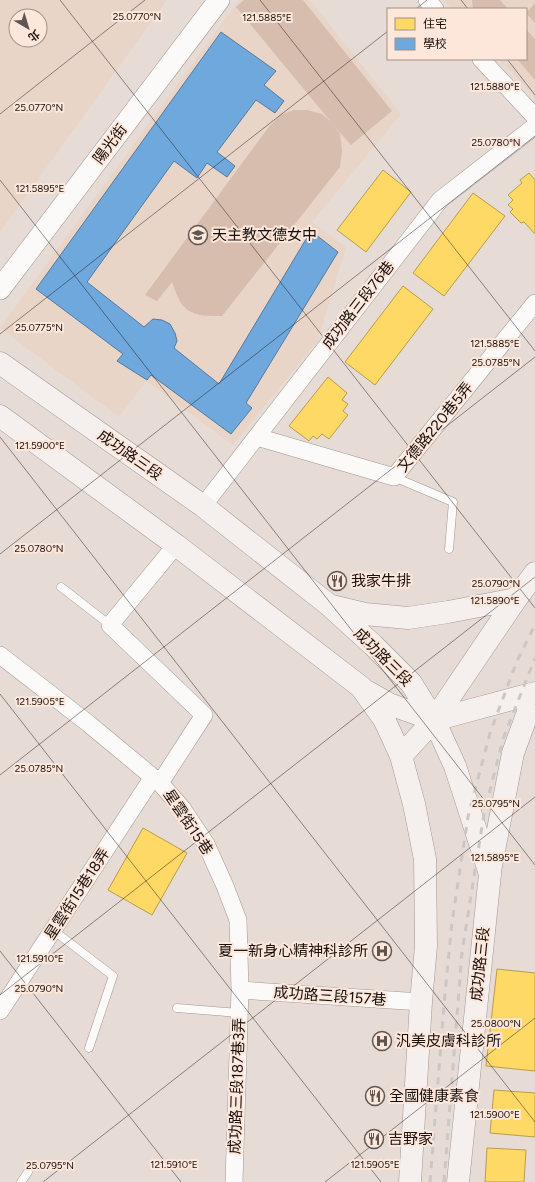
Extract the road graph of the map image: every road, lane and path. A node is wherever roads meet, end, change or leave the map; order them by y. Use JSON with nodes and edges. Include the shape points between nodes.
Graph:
{"nodes":[{"id":1,"x":219,"y":0,"type":"edge"},
{"id":2,"x":427,"y":0,"type":"edge"},
{"id":3,"x":434,"y":8,"type":"edge"},
{"id":4,"x":483,"y":60,"type":"edge"},
{"id":5,"x":535,"y":117,"type":"edge"},
{"id":6,"x":535,"y":126,"type":"edge"},
{"id":7,"x":0,"y":289,"type":"edge"},
{"id":8,"x":535,"y":303,"type":"edge"},
{"id":9,"x":0,"y":363,"type":"edge"},
{"id":10,"x":0,"y":416,"type":"edge"},
{"id":11,"x":257,"y":437,"type":"junction"},
{"id":12,"x":394,"y":477,"type":"junction"},
{"id":13,"x":203,"y":506,"type":"junction"},
{"id":14,"x":176,"y":545,"type":"junction"},
{"id":15,"x":449,"y":549,"type":"dead end"},
{"id":16,"x":535,"y":573,"type":"edge"},
{"id":17,"x":61,"y":586,"type":"dead end"},
{"id":18,"x":516,"y":600,"type":"junction"},
{"id":19,"x":329,"y":605,"type":"junction"},
{"id":20,"x":110,"y":624,"type":"junction"},
{"id":21,"x":0,"y":655,"type":"edge"},
{"id":22,"x":361,"y":687,"type":"junction"},
{"id":23,"x":535,"y":693,"type":"edge"},
{"id":24,"x":434,"y":720,"type":"junction"},
{"id":25,"x":401,"y":756,"type":"junction"},
{"id":26,"x":157,"y":780,"type":"junction"},
{"id":27,"x":490,"y":874,"type":"junction"},
{"id":28,"x":53,"y":930,"type":"junction"},
{"id":29,"x":240,"y":990,"type":"junction"},
{"id":30,"x":421,"y":1002,"type":"junction"},
{"id":31,"x":177,"y":1008,"type":"dead end"},
{"id":32,"x":0,"y":1011,"type":"edge"},
{"id":33,"x":239,"y":1013,"type":"junction"},
{"id":34,"x":90,"y":1048,"type":"dead end"},
{"id":35,"x":28,"y":1172,"type":"dead end"},
{"id":36,"x":21,"y":1182,"type":"edge"},
{"id":37,"x":234,"y":1182,"type":"edge"},
{"id":38,"x":410,"y":1182,"type":"edge"},
{"id":39,"x":458,"y":1182,"type":"edge"}],
"edges":[{"from":1,"to":7,"type":"street","name":"陽光街"},
{"from":2,"to":3,"type":"street"},
{"from":4,"to":5,"type":"street"},
{"from":6,"to":11,"type":"street","name":"成功路三段76巷","via":[[440,200]]},
{"from":8,"to":12,"type":"street","name":"文德路220巷5弄"},
{"from":9,"to":13,"type":"main road","name":"成功路三段"},
{"from":10,"to":14,"type":"main road"},
{"from":11,"to":12,"type":"street","name":"文德路220巷5弄"},
{"from":11,"to":13,"type":"street","name":"成功路三段76巷"},
{"from":12,"to":15,"type":"lane","via":[[452,502]]},
{"from":13,"to":19,"type":"main road","name":"成功路三段"},
{"from":14,"to":20,"type":"street"},
{"from":14,"to":22,"type":"main road"},
{"from":16,"to":18,"type":"main road"},
{"from":17,"to":20,"type":"lane"},
{"from":18,"to":19,"type":"main road","via":[[408,618],[365,614]]},
{"from":18,"to":24,"type":"main road"},
{"from":19,"to":24,"type":"main road","name":"成功路三段","via":[[411,683]]},
{"from":20,"to":26,"type":"street","name":"星雲街15巷18弄","via":[[204,715]]},
{"from":21,"to":26,"type":"street","name":"星雲街15巷"},
{"from":22,"to":24,"type":"main road","via":[[389,704]]},
{"from":22,"to":25,"type":"main road","via":[[384,718]]},
{"from":23,"to":24,"type":"main road"},
{"from":23,"to":27,"type":"main road","via":[[513,753]]},
{"from":24,"to":25,"type":"main road"},
{"from":24,"to":27,"type":"main road","name":"成功路三段","via":[[455,766]]},
{"from":25,"to":30,"type":"main road","via":[[425,859],[426,946]]},
{"from":26,"to":28,"type":"street","name":"星雲街15巷18弄"},
{"from":26,"to":29,"type":"street","name":"星雲街15巷","via":[[182,808],[206,844],[225,886],[238,920]]},
{"from":27,"to":39,"type":"main road","name":"成功路三段"},
{"from":28,"to":32,"type":"street","name":"星雲街15巷18弄"},
{"from":28,"to":34,"type":"lane","via":[[112,976]]},
{"from":29,"to":30,"type":"street","name":"成功路三段157巷"},
{"from":29,"to":33,"type":"street","name":"成功路三段187巷3弄"},
{"from":30,"to":38,"type":"main road"},
{"from":31,"to":33,"type":"lane"},
{"from":33,"to":37,"type":"street","name":"成功路三段187巷3弄"},
{"from":35,"to":36,"type":"lane"}]}
